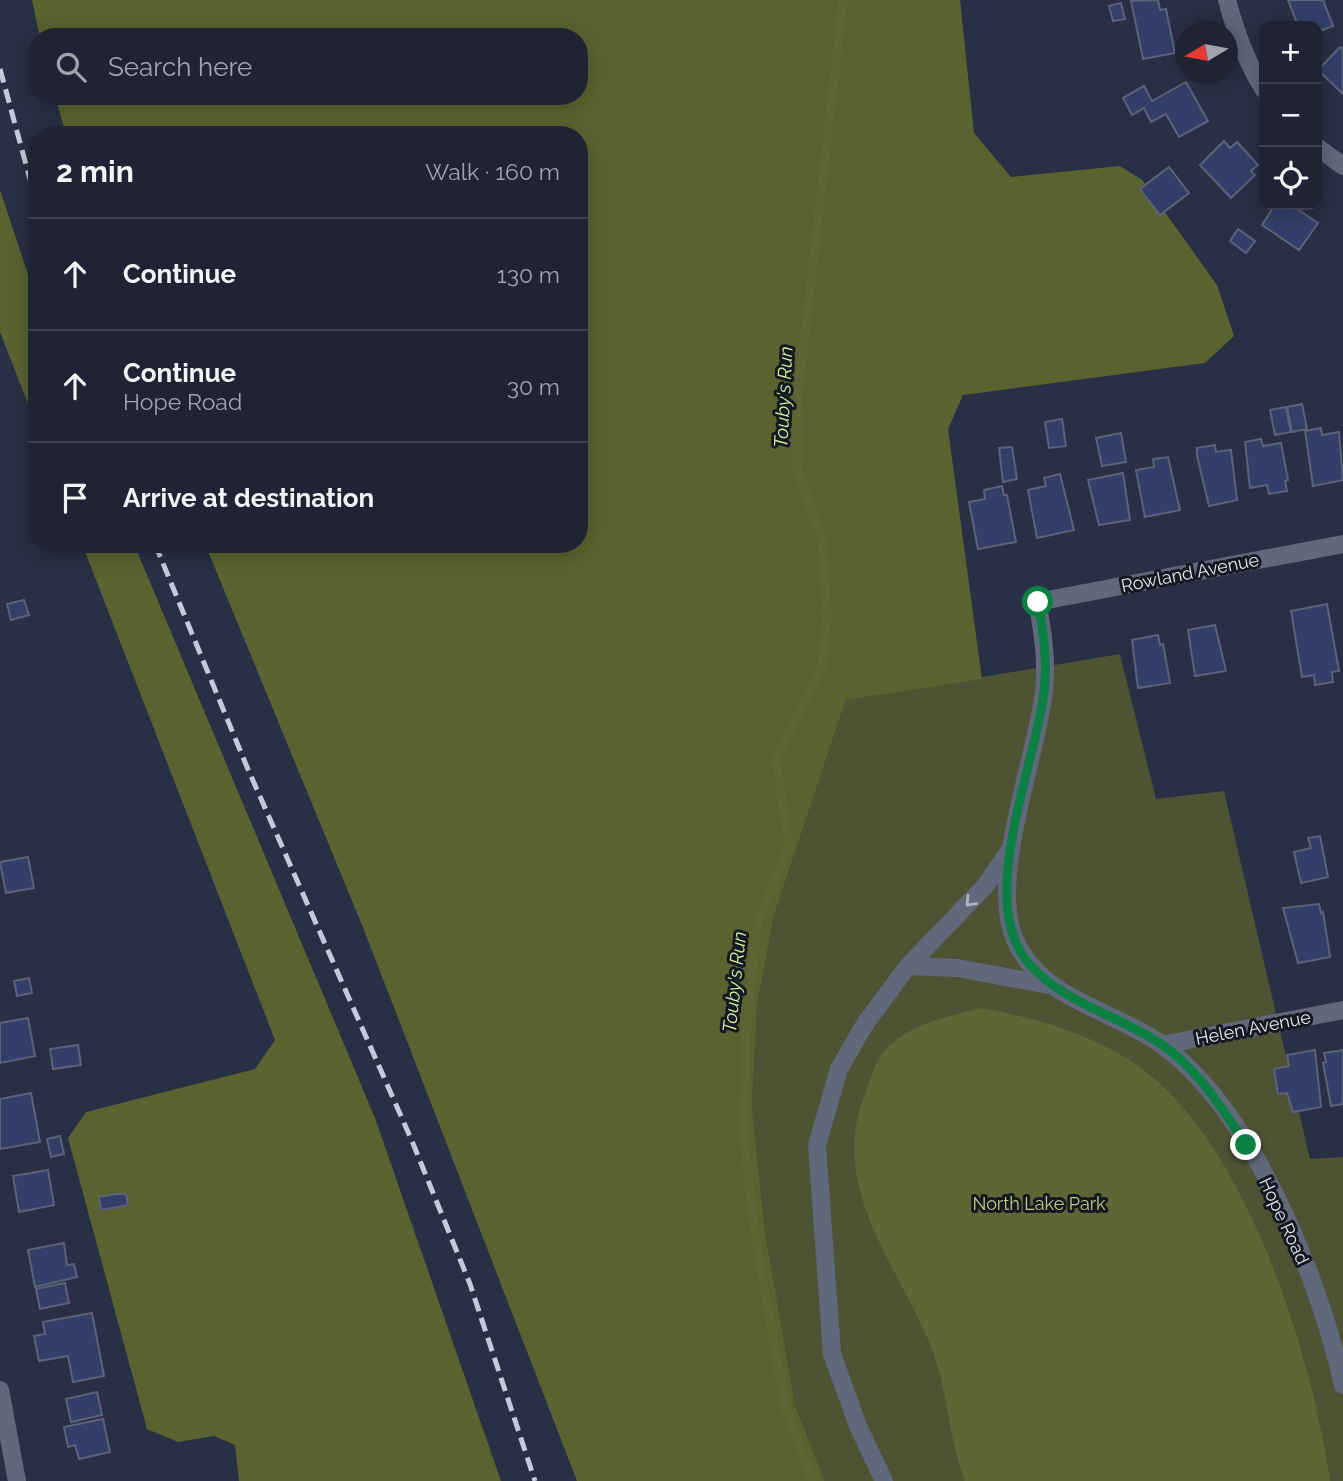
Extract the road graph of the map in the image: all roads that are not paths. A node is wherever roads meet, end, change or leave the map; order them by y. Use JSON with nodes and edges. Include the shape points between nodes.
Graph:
{"nodes":[{"id":1,"x":1227,"y":0,"type":"edge"},
{"id":2,"x":1260,"y":84,"type":"edge"},
{"id":3,"x":1322,"y":151,"type":"edge"},
{"id":4,"x":1343,"y":166,"type":"edge"},
{"id":5,"x":1343,"y":544,"type":"edge"},
{"id":6,"x":1011,"y":848,"type":"junction"},
{"id":7,"x":908,"y":966,"type":"junction"},
{"id":8,"x":1049,"y":985,"type":"junction"},
{"id":9,"x":1343,"y":1010,"type":"edge"},
{"id":10,"x":1162,"y":1045,"type":"junction"},
{"id":11,"x":1343,"y":1385,"type":"edge"},
{"id":12,"x":0,"y":1390,"type":"edge"},
{"id":13,"x":17,"y":1481,"type":"edge"},
{"id":14,"x":884,"y":1481,"type":"edge"}],
"edges":[{"from":1,"to":2,"type":"street","via":[[1236,33]]},
{"from":3,"to":4,"type":"street"},
{"from":5,"to":6,"type":"street","name":"Rowland Avenue","via":[[1038,602],[1046,654],[1044,693]]},
{"from":6,"to":7,"type":"street","one_way":true,"via":[[971,901]]},
{"from":6,"to":8,"type":"street","via":[[1008,893],[1014,939],[1027,962]]},
{"from":7,"to":8,"type":"street","via":[[957,968]]},
{"from":7,"to":14,"type":"street","via":[[851,1045],[839,1069],[817,1145],[832,1354]]},
{"from":8,"to":10,"type":"street","name":"Hope Road"},
{"from":9,"to":10,"type":"street","name":"Helen Avenue"},
{"from":10,"to":11,"type":"street","name":"Hope Road","via":[[1195,1074],[1222,1107],[1276,1198],[1318,1297]]},
{"from":12,"to":13,"type":"street"}]}
